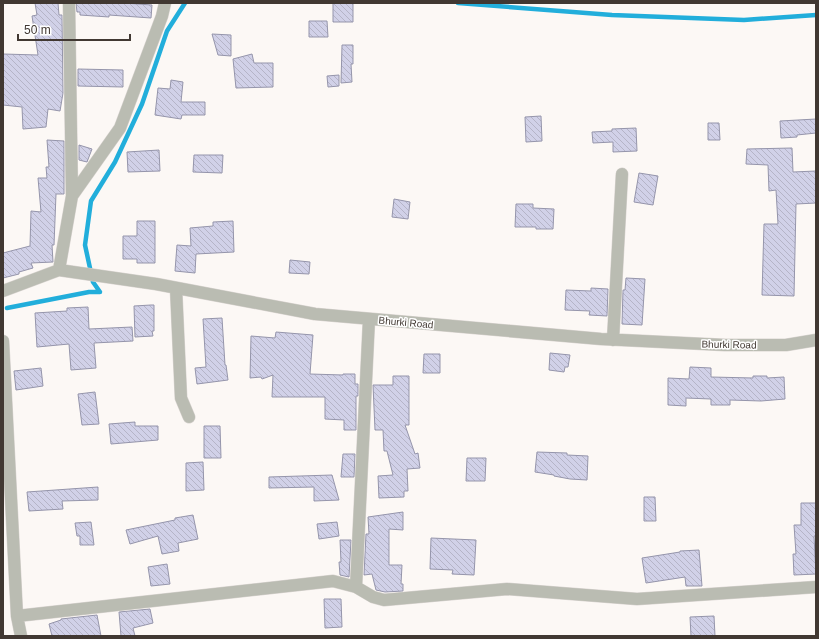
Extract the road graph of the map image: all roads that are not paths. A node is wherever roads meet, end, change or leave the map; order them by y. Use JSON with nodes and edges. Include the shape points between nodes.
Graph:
{"nodes":[{"id":1,"x":69,"y":3,"type":"edge"},
{"id":2,"x":165,"y":3,"type":"edge"},
{"id":3,"x":622,"y":174,"type":"dead end"},
{"id":4,"x":72,"y":196,"type":"junction"},
{"id":5,"x":59,"y":270,"type":"junction"},
{"id":6,"x":176,"y":288,"type":"junction"},
{"id":7,"x":3,"y":291,"type":"edge"},
{"id":8,"x":369,"y":319,"type":"junction"},
{"id":9,"x":613,"y":340,"type":"junction"},
{"id":10,"x":816,"y":340,"type":"edge"},
{"id":11,"x":3,"y":341,"type":"edge"},
{"id":12,"x":189,"y":417,"type":"dead end"},
{"id":13,"x":356,"y":587,"type":"junction"},
{"id":14,"x":816,"y":587,"type":"edge"},
{"id":15,"x":17,"y":616,"type":"junction"},
{"id":16,"x":17,"y":636,"type":"edge"}],
"edges":[{"from":1,"to":4,"type":"street"},
{"from":2,"to":4,"type":"street","via":[[120,128]]},
{"from":3,"to":9,"type":"street"},
{"from":4,"to":5,"type":"street"},
{"from":5,"to":6,"type":"street","name":"Bhurki Road"},
{"from":5,"to":7,"type":"street","name":"Bhurki Road"},
{"from":6,"to":8,"type":"street","name":"Bhurki Road","via":[[315,314]]},
{"from":6,"to":12,"type":"street","via":[[181,398]]},
{"from":8,"to":9,"type":"street","name":"Bhurki Road"},
{"from":8,"to":13,"type":"street"},
{"from":9,"to":10,"type":"street","name":"Bhurki Road","via":[[786,345]]},
{"from":11,"to":15,"type":"street"},
{"from":13,"to":14,"type":"street","via":[[384,600],[507,589],[637,599]]},
{"from":13,"to":15,"type":"street","via":[[333,581]]},
{"from":15,"to":16,"type":"street"}]}
